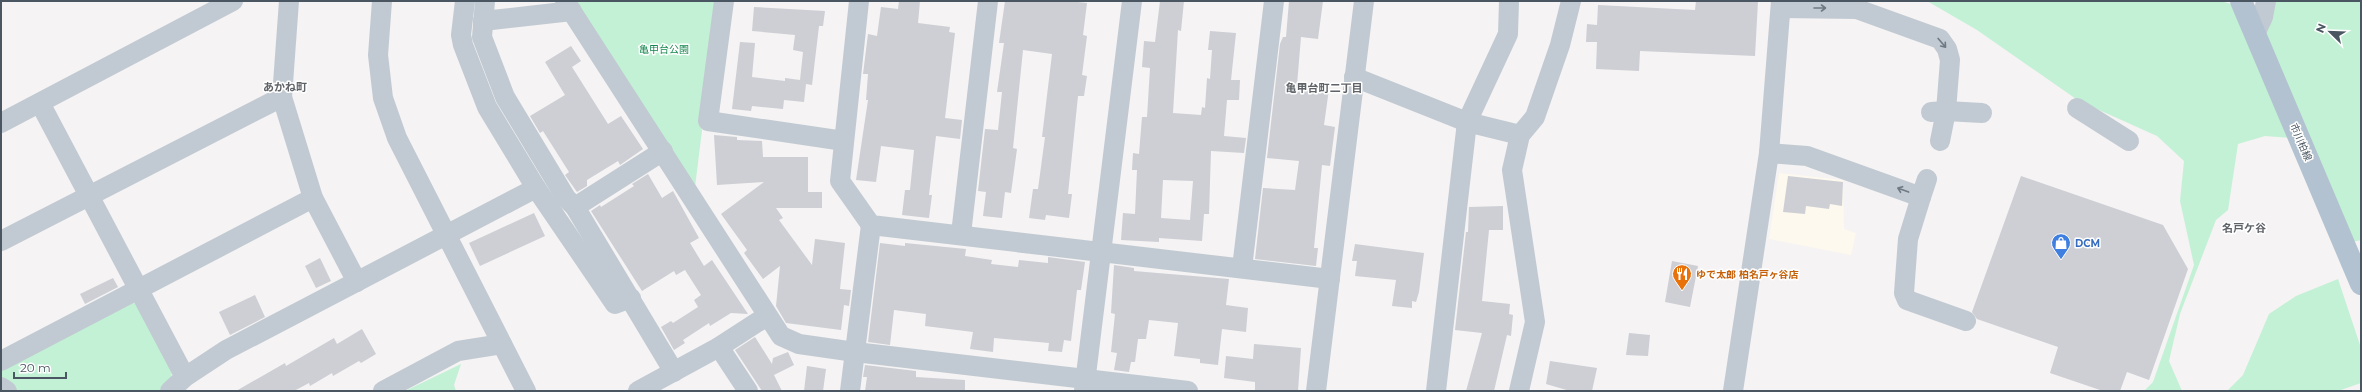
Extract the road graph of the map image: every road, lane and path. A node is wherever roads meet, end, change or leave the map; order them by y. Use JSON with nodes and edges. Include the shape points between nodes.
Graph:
{"nodes":[{"id":1,"x":233,"y":1,"type":"edge"},
{"id":2,"x":289,"y":1,"type":"edge"},
{"id":3,"x":382,"y":1,"type":"edge"},
{"id":4,"x":465,"y":1,"type":"edge"},
{"id":5,"x":485,"y":1,"type":"edge"},
{"id":6,"x":724,"y":1,"type":"edge"},
{"id":7,"x":859,"y":1,"type":"edge"},
{"id":8,"x":988,"y":1,"type":"edge"},
{"id":9,"x":1132,"y":1,"type":"edge"},
{"id":10,"x":1274,"y":1,"type":"edge"},
{"id":11,"x":1364,"y":1,"type":"edge"},
{"id":12,"x":1509,"y":1,"type":"edge"},
{"id":13,"x":1572,"y":1,"type":"edge"},
{"id":14,"x":2241,"y":1,"type":"edge"},
{"id":15,"x":2266,"y":1,"type":"edge"},
{"id":16,"x":1781,"y":5,"type":"edge"},
{"id":17,"x":569,"y":6,"type":"edge"},
{"id":18,"x":483,"y":21,"type":"junction"},
{"id":19,"x":2255,"y":34,"type":"junction"},
{"id":20,"x":1354,"y":76,"type":"junction"},
{"id":21,"x":282,"y":97,"type":"junction"},
{"id":22,"x":40,"y":103,"type":"junction"},
{"id":23,"x":2077,"y":108,"type":"dead end"},
{"id":24,"x":1938,"y":112,"type":"junction"},
{"id":25,"x":1982,"y":113,"type":"dead end"},
{"id":26,"x":1467,"y":122,"type":"junction"},
{"id":27,"x":1,"y":123,"type":"edge"},
{"id":28,"x":1520,"y":135,"type":"junction"},
{"id":29,"x":844,"y":141,"type":"junction"},
{"id":30,"x":1940,"y":141,"type":"dead end"},
{"id":31,"x":2129,"y":141,"type":"dead end"},
{"id":32,"x":663,"y":151,"type":"junction"},
{"id":33,"x":1769,"y":153,"type":"junction"},
{"id":34,"x":536,"y":188,"type":"junction"},
{"id":35,"x":88,"y":195,"type":"junction"},
{"id":36,"x":313,"y":198,"type":"junction"},
{"id":37,"x":575,"y":207,"type":"junction"},
{"id":38,"x":871,"y":224,"type":"junction"},
{"id":39,"x":961,"y":234,"type":"junction"},
{"id":40,"x":447,"y":235,"type":"junction"},
{"id":41,"x":1,"y":241,"type":"edge"},
{"id":42,"x":1101,"y":251,"type":"junction"},
{"id":43,"x":1242,"y":268,"type":"junction"},
{"id":44,"x":1330,"y":279,"type":"junction"},
{"id":45,"x":356,"y":282,"type":"junction"},
{"id":46,"x":2361,"y":284,"type":"edge"},
{"id":47,"x":138,"y":288,"type":"junction"},
{"id":48,"x":631,"y":298,"type":"junction"},
{"id":49,"x":767,"y":316,"type":"junction"},
{"id":50,"x":1966,"y":321,"type":"dead end"},
{"id":51,"x":502,"y":344,"type":"junction"},
{"id":52,"x":719,"y":347,"type":"junction"},
{"id":53,"x":855,"y":352,"type":"junction"},
{"id":54,"x":1,"y":361,"type":"edge"},
{"id":55,"x":674,"y":372,"type":"junction"},
{"id":56,"x":185,"y":377,"type":"junction"},
{"id":57,"x":1085,"y":385,"type":"edge"},
{"id":58,"x":1,"y":387,"type":"edge"},
{"id":59,"x":7,"y":391,"type":"edge"},
{"id":60,"x":170,"y":391,"type":"edge"},
{"id":61,"x":383,"y":391,"type":"edge"},
{"id":62,"x":526,"y":391,"type":"edge"},
{"id":63,"x":638,"y":391,"type":"edge"},
{"id":64,"x":748,"y":391,"type":"edge"},
{"id":65,"x":850,"y":391,"type":"edge"},
{"id":66,"x":1188,"y":391,"type":"edge"},
{"id":67,"x":1316,"y":391,"type":"edge"},
{"id":68,"x":1436,"y":391,"type":"edge"},
{"id":69,"x":1519,"y":391,"type":"edge"},
{"id":70,"x":1733,"y":391,"type":"edge"}],
"edges":[{"from":1,"to":22,"type":"street"},
{"from":2,"to":21,"type":"street"},
{"from":3,"to":40,"type":"street","via":[[378,55],[383,98],[397,138]]},
{"from":4,"to":34,"type":"street","via":[[461,35],[463,45],[487,107]]},
{"from":5,"to":18,"type":"street"},
{"from":6,"to":29,"type":"street","via":[[708,121]]},
{"from":7,"to":29,"type":"street"},
{"from":8,"to":39,"type":"street"},
{"from":9,"to":42,"type":"street"},
{"from":10,"to":43,"type":"street"},
{"from":11,"to":20,"type":"street"},
{"from":12,"to":26,"type":"street","via":[[1508,34]]},
{"from":13,"to":28,"type":"street","via":[[1535,117]]},
{"from":14,"to":19,"type":"main road","name":"市川柏線"},
{"from":15,"to":19,"type":"street"},
{"from":16,"to":24,"type":"street","one_way":true,"via":[[1857,9],[1940,38],[1947,48],[1950,60]]},
{"from":16,"to":33,"type":"street"},
{"from":17,"to":18,"type":"street"},
{"from":17,"to":32,"type":"street"},
{"from":18,"to":37,"type":"street","via":[[482,36],[505,97],[566,198]]},
{"from":19,"to":46,"type":"main road","name":"市川柏線"},
{"from":20,"to":26,"type":"street"},
{"from":20,"to":44,"type":"street"},
{"from":21,"to":35,"type":"street"},
{"from":21,"to":36,"type":"street"},
{"from":22,"to":27,"type":"street"},
{"from":22,"to":35,"type":"street"},
{"from":23,"to":31,"type":"street"},
{"from":24,"to":25,"type":"street"},
{"from":24,"to":30,"type":"street"},
{"from":26,"to":28,"type":"street"},
{"from":26,"to":68,"type":"street"},
{"from":28,"to":69,"type":"street","via":[[1512,170],[1535,322]]},
{"from":29,"to":38,"type":"street","via":[[840,181]]},
{"from":32,"to":37,"type":"street"},
{"from":32,"to":49,"type":"street"},
{"from":50,"to":33,"type":"street","one_way":true,"via":[[1907,300],[1904,294],[1908,239],[1924,188],[1807,156]]},
{"from":33,"to":70,"type":"street"},
{"from":34,"to":40,"type":"street"},
{"from":34,"to":48,"type":"street","via":[[615,304]]},
{"from":35,"to":41,"type":"street"},
{"from":35,"to":47,"type":"street"},
{"from":36,"to":45,"type":"street"},
{"from":36,"to":47,"type":"street"},
{"from":37,"to":48,"type":"street"},
{"from":38,"to":39,"type":"street"},
{"from":38,"to":53,"type":"street"},
{"from":39,"to":42,"type":"street"},
{"from":40,"to":45,"type":"street"},
{"from":40,"to":51,"type":"street"},
{"from":42,"to":43,"type":"street"},
{"from":42,"to":57,"type":"street"},
{"from":43,"to":44,"type":"street"},
{"from":44,"to":67,"type":"street"},
{"from":45,"to":56,"type":"street","via":[[226,350]]},
{"from":47,"to":54,"type":"street"},
{"from":47,"to":56,"type":"street"},
{"from":48,"to":55,"type":"street"},
{"from":49,"to":52,"type":"street"},
{"from":49,"to":53,"type":"street","via":[[781,336],[799,344]]},
{"from":51,"to":61,"type":"street","via":[[458,351]]},
{"from":51,"to":62,"type":"street"},
{"from":52,"to":55,"type":"street"},
{"from":52,"to":64,"type":"street"},
{"from":53,"to":57,"type":"street"},
{"from":53,"to":65,"type":"street"},
{"from":55,"to":63,"type":"street"},
{"from":56,"to":60,"type":"street"},
{"from":57,"to":66,"type":"street"},
{"from":58,"to":59,"type":"street"}]}
